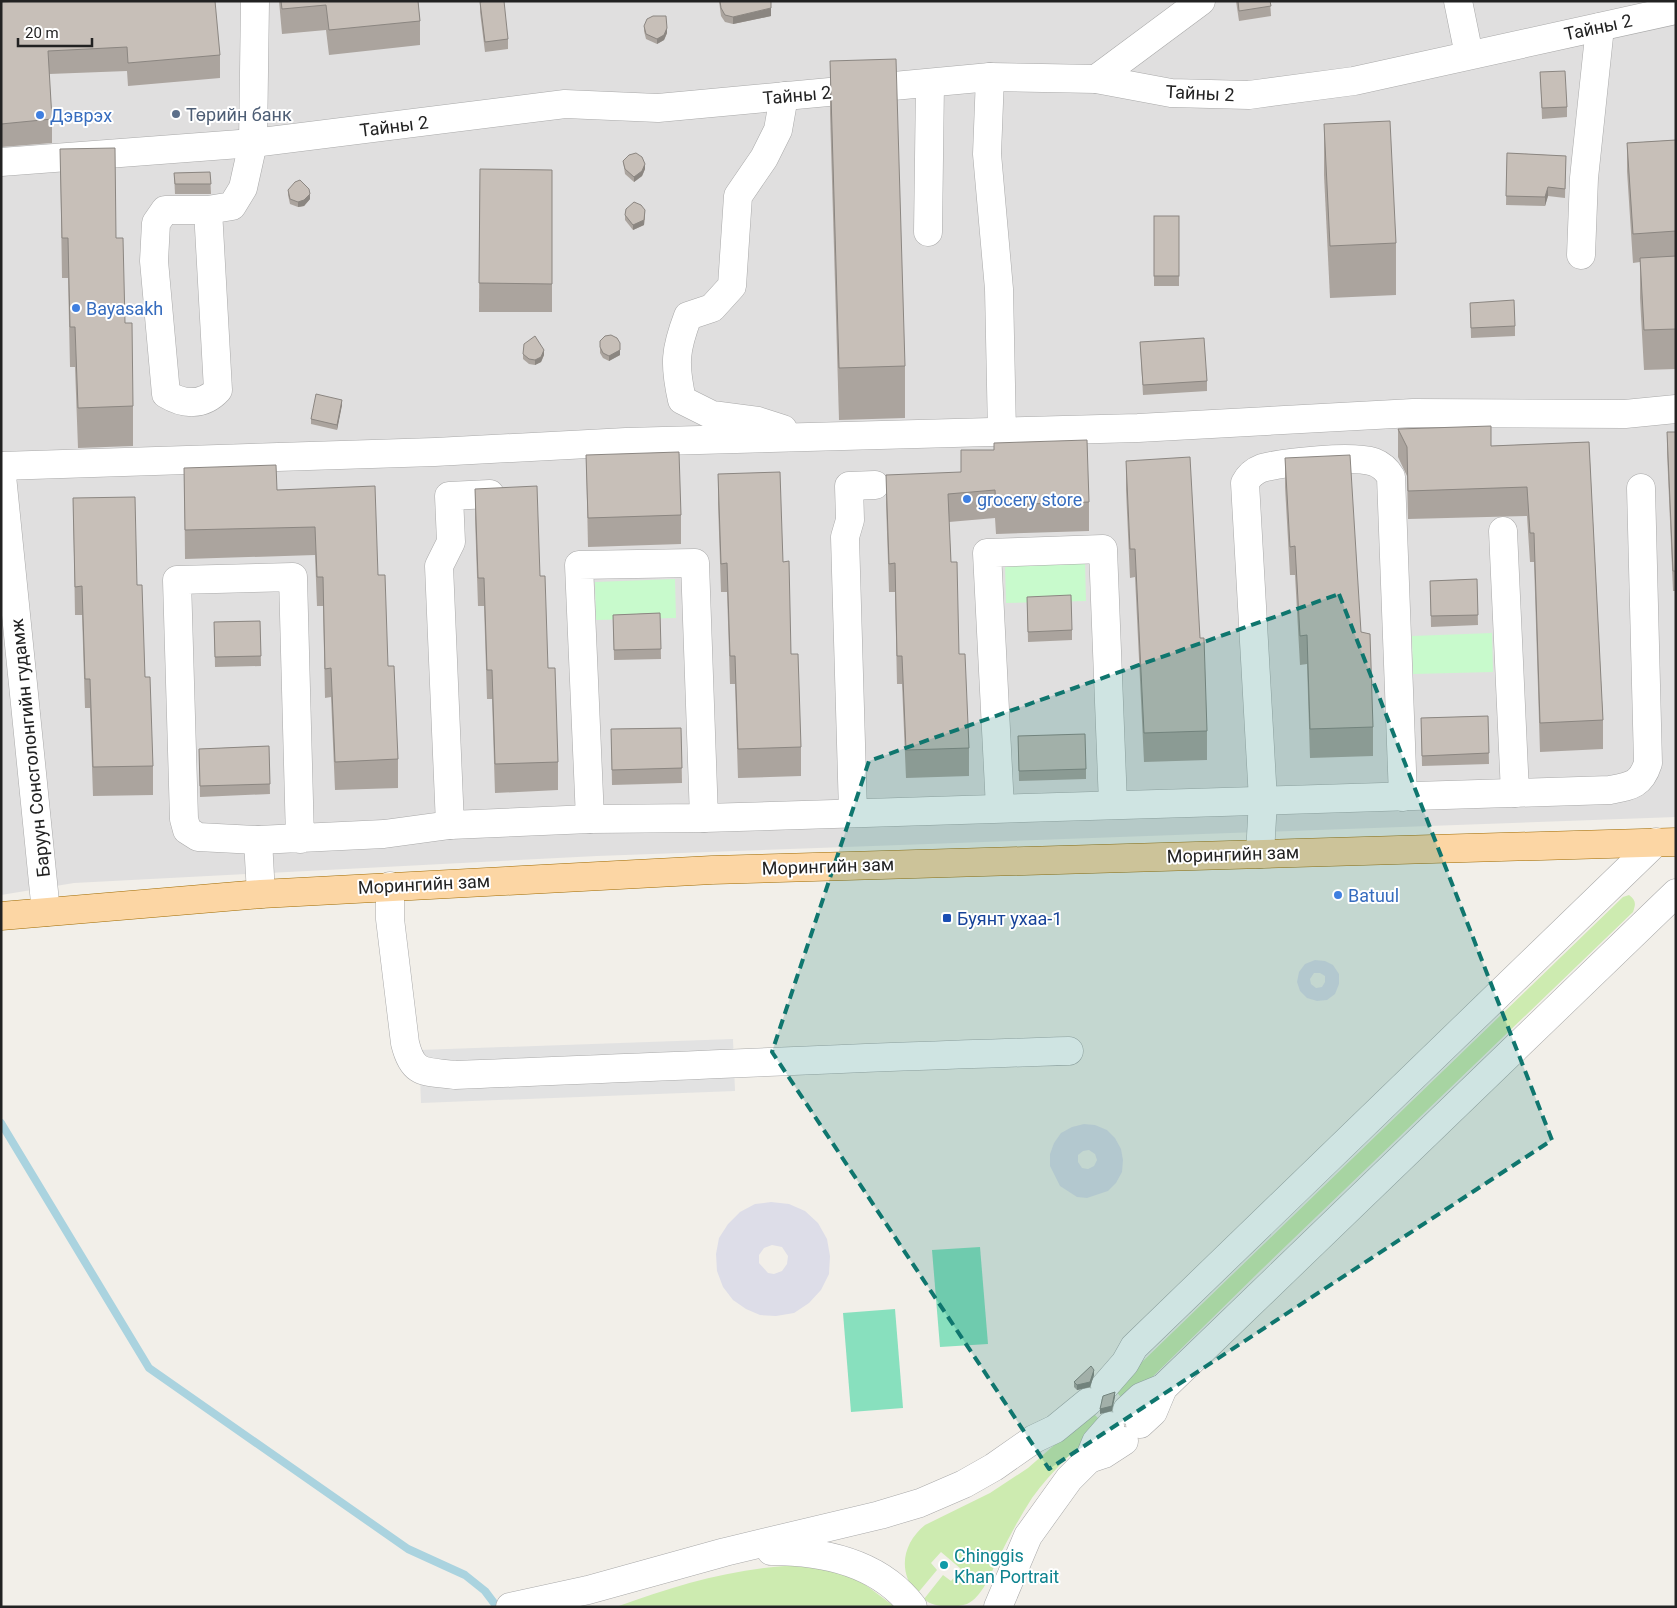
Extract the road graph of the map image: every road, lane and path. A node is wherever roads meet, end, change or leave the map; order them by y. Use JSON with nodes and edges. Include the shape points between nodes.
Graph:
{"nodes":[{"id":1,"x":14,"y":1,"type":"edge"},
{"id":2,"x":255,"y":1,"type":"edge"},
{"id":3,"x":1202,"y":1,"type":"edge"},
{"id":4,"x":1458,"y":1,"type":"edge"},
{"id":5,"x":1,"y":3,"type":"edge"},
{"id":6,"x":1676,"y":10,"type":"edge"},
{"id":7,"x":1600,"y":27,"type":"junction"},
{"id":8,"x":1469,"y":55,"type":"junction"},
{"id":9,"x":990,"y":77,"type":"junction"},
{"id":10,"x":1096,"y":79,"type":"junction"},
{"id":11,"x":930,"y":83,"type":"junction"},
{"id":12,"x":784,"y":96,"type":"junction"},
{"id":13,"x":253,"y":143,"type":"junction"},
{"id":14,"x":1,"y":162,"type":"edge"},
{"id":15,"x":208,"y":210,"type":"junction"},
{"id":16,"x":928,"y":232,"type":"dead end"},
{"id":17,"x":1581,"y":255,"type":"dead end"},
{"id":18,"x":1676,"y":409,"type":"edge"},
{"id":19,"x":1002,"y":433,"type":"junction"},
{"id":20,"x":797,"y":438,"type":"junction"},
{"id":21,"x":1,"y":466,"type":"edge"},
{"id":22,"x":876,"y":485,"type":"dead end"},
{"id":23,"x":1641,"y":488,"type":"dead end"},
{"id":24,"x":490,"y":494,"type":"edge"},
{"id":25,"x":1503,"y":531,"type":"dead end"},
{"id":26,"x":10,"y":639,"type":"edge"},
{"id":27,"x":1515,"y":793,"type":"junction"},
{"id":28,"x":1403,"y":797,"type":"junction"},
{"id":29,"x":1263,"y":800,"type":"junction"},
{"id":30,"x":1113,"y":804,"type":"junction"},
{"id":31,"x":1000,"y":808,"type":"junction"},
{"id":32,"x":853,"y":812,"type":"junction"},
{"id":33,"x":704,"y":818,"type":"junction"},
{"id":34,"x":590,"y":819,"type":"junction"},
{"id":35,"x":450,"y":825,"type":"junction"},
{"id":36,"x":300,"y":839,"type":"junction"},
{"id":37,"x":258,"y":840,"type":"junction"},
{"id":38,"x":1666,"y":842,"type":"edge"},
{"id":39,"x":1260,"y":854,"type":"junction"},
{"id":40,"x":390,"y":886,"type":"junction"},
{"id":41,"x":1676,"y":893,"type":"edge"},
{"id":42,"x":261,"y":894,"type":"junction"},
{"id":43,"x":46,"y":912,"type":"junction"},
{"id":44,"x":1,"y":916,"type":"edge"},
{"id":45,"x":1069,"y":1051,"type":"dead end"},
{"id":46,"x":725,"y":1552,"type":"junction"},
{"id":47,"x":533,"y":1605,"type":"edge"},
{"id":48,"x":913,"y":1607,"type":"edge"},
{"id":49,"x":998,"y":1607,"type":"edge"}],
"edges":[{"from":1,"to":5,"type":"street"},
{"from":2,"to":13,"type":"street"},
{"from":3,"to":10,"type":"street"},
{"from":4,"to":8,"type":"street"},
{"from":6,"to":7,"type":"street","name":"Тайны 2"},
{"from":7,"to":8,"type":"street","name":"Тайны 2"},
{"from":7,"to":17,"type":"street","via":[[1584,178]]},
{"from":8,"to":10,"type":"street","name":"Тайны 2","via":[[1354,81],[1249,95],[1171,93]]},
{"from":9,"to":10,"type":"street","name":"Тайны 2"},
{"from":9,"to":11,"type":"street","name":"Тайны 2"},
{"from":9,"to":19,"type":"street","via":[[987,154],[999,289]]},
{"from":11,"to":12,"type":"street","name":"Тайны 2"},
{"from":11,"to":16,"type":"street"},
{"from":12,"to":13,"type":"street","name":"Тайны 2","via":[[658,108],[566,104]]},
{"from":12,"to":20,"type":"street","via":[[778,130],[764,158],[738,196],[732,286],[712,308],[688,316],[677,345],[677,376],[682,400],[712,415],[758,421],[786,429]]},
{"from":13,"to":14,"type":"street","name":"Тайны 2"},
{"from":13,"to":15,"type":"street","via":[[244,188],[232,206]]},
{"from":15,"to":15,"type":"street","via":[[218,390],[199,403],[178,401],[166,394],[154,261],[156,223],[165,210]]},
{"from":18,"to":19,"type":"street","via":[[1626,414],[1413,413]]},
{"from":19,"to":20,"type":"street"},
{"from":20,"to":21,"type":"street"},
{"from":21,"to":26,"type":"street","name":"Баруун Сонсголонгийн гудамж"},
{"from":22,"to":32,"type":"street","via":[[849,486],[850,520],[846,537]]},
{"from":23,"to":27,"type":"street","via":[[1648,747],[1644,776],[1632,786],[1610,790]]},
{"from":24,"to":35,"type":"street","via":[[449,496],[451,542],[438,566]]},
{"from":25,"to":27,"type":"street"},
{"from":26,"to":43,"type":"street","name":"Баруун Сонсголонгийн гудамж"},
{"from":27,"to":28,"type":"street"},
{"from":28,"to":29,"type":"street"},
{"from":28,"to":29,"type":"street","via":[[1391,477],[1386,468],[1374,462],[1341,461],[1261,468],[1249,475],[1245,482]]},
{"from":29,"to":30,"type":"street"},
{"from":29,"to":39,"type":"street"},
{"from":30,"to":31,"type":"street"},
{"from":30,"to":31,"type":"street","via":[[1103,549],[1094,549],[987,553]]},
{"from":31,"to":32,"type":"street"},
{"from":32,"to":33,"type":"street"},
{"from":33,"to":34,"type":"street"},
{"from":33,"to":34,"type":"street","via":[[696,563],[579,565]]},
{"from":34,"to":35,"type":"street"},
{"from":35,"to":36,"type":"street","via":[[384,834]]},
{"from":36,"to":37,"type":"street"},
{"from":36,"to":37,"type":"street","via":[[294,578],[177,580],[184,819],[187,830],[198,837]]},
{"from":37,"to":42,"type":"street"},
{"from":38,"to":39,"type":"main road","name":"Морингийн зам"},
{"from":38,"to":46,"type":"street","via":[[1134,1347],[1116,1354],[1055,1428],[971,1480],[920,1503]]},
{"from":39,"to":40,"type":"main road","name":"Морингийн зам","via":[[722,870]]},
{"from":40,"to":42,"type":"main road","name":"Морингийн зам"},
{"from":40,"to":45,"type":"street","via":[[390,919],[405,1044],[409,1061],[420,1070],[455,1075]]},
{"from":41,"to":49,"type":"street","via":[[1163,1388],[1153,1412],[1096,1442],[1089,1459],[1069,1479],[1028,1536]]},
{"from":42,"to":43,"type":"main road","name":"Морингийн зам"},
{"from":43,"to":44,"type":"main road","name":"Морингийн зам"},
{"from":46,"to":47,"type":"street"},
{"from":46,"to":48,"type":"street","via":[[804,1551],[842,1559],[877,1575]]}]}
